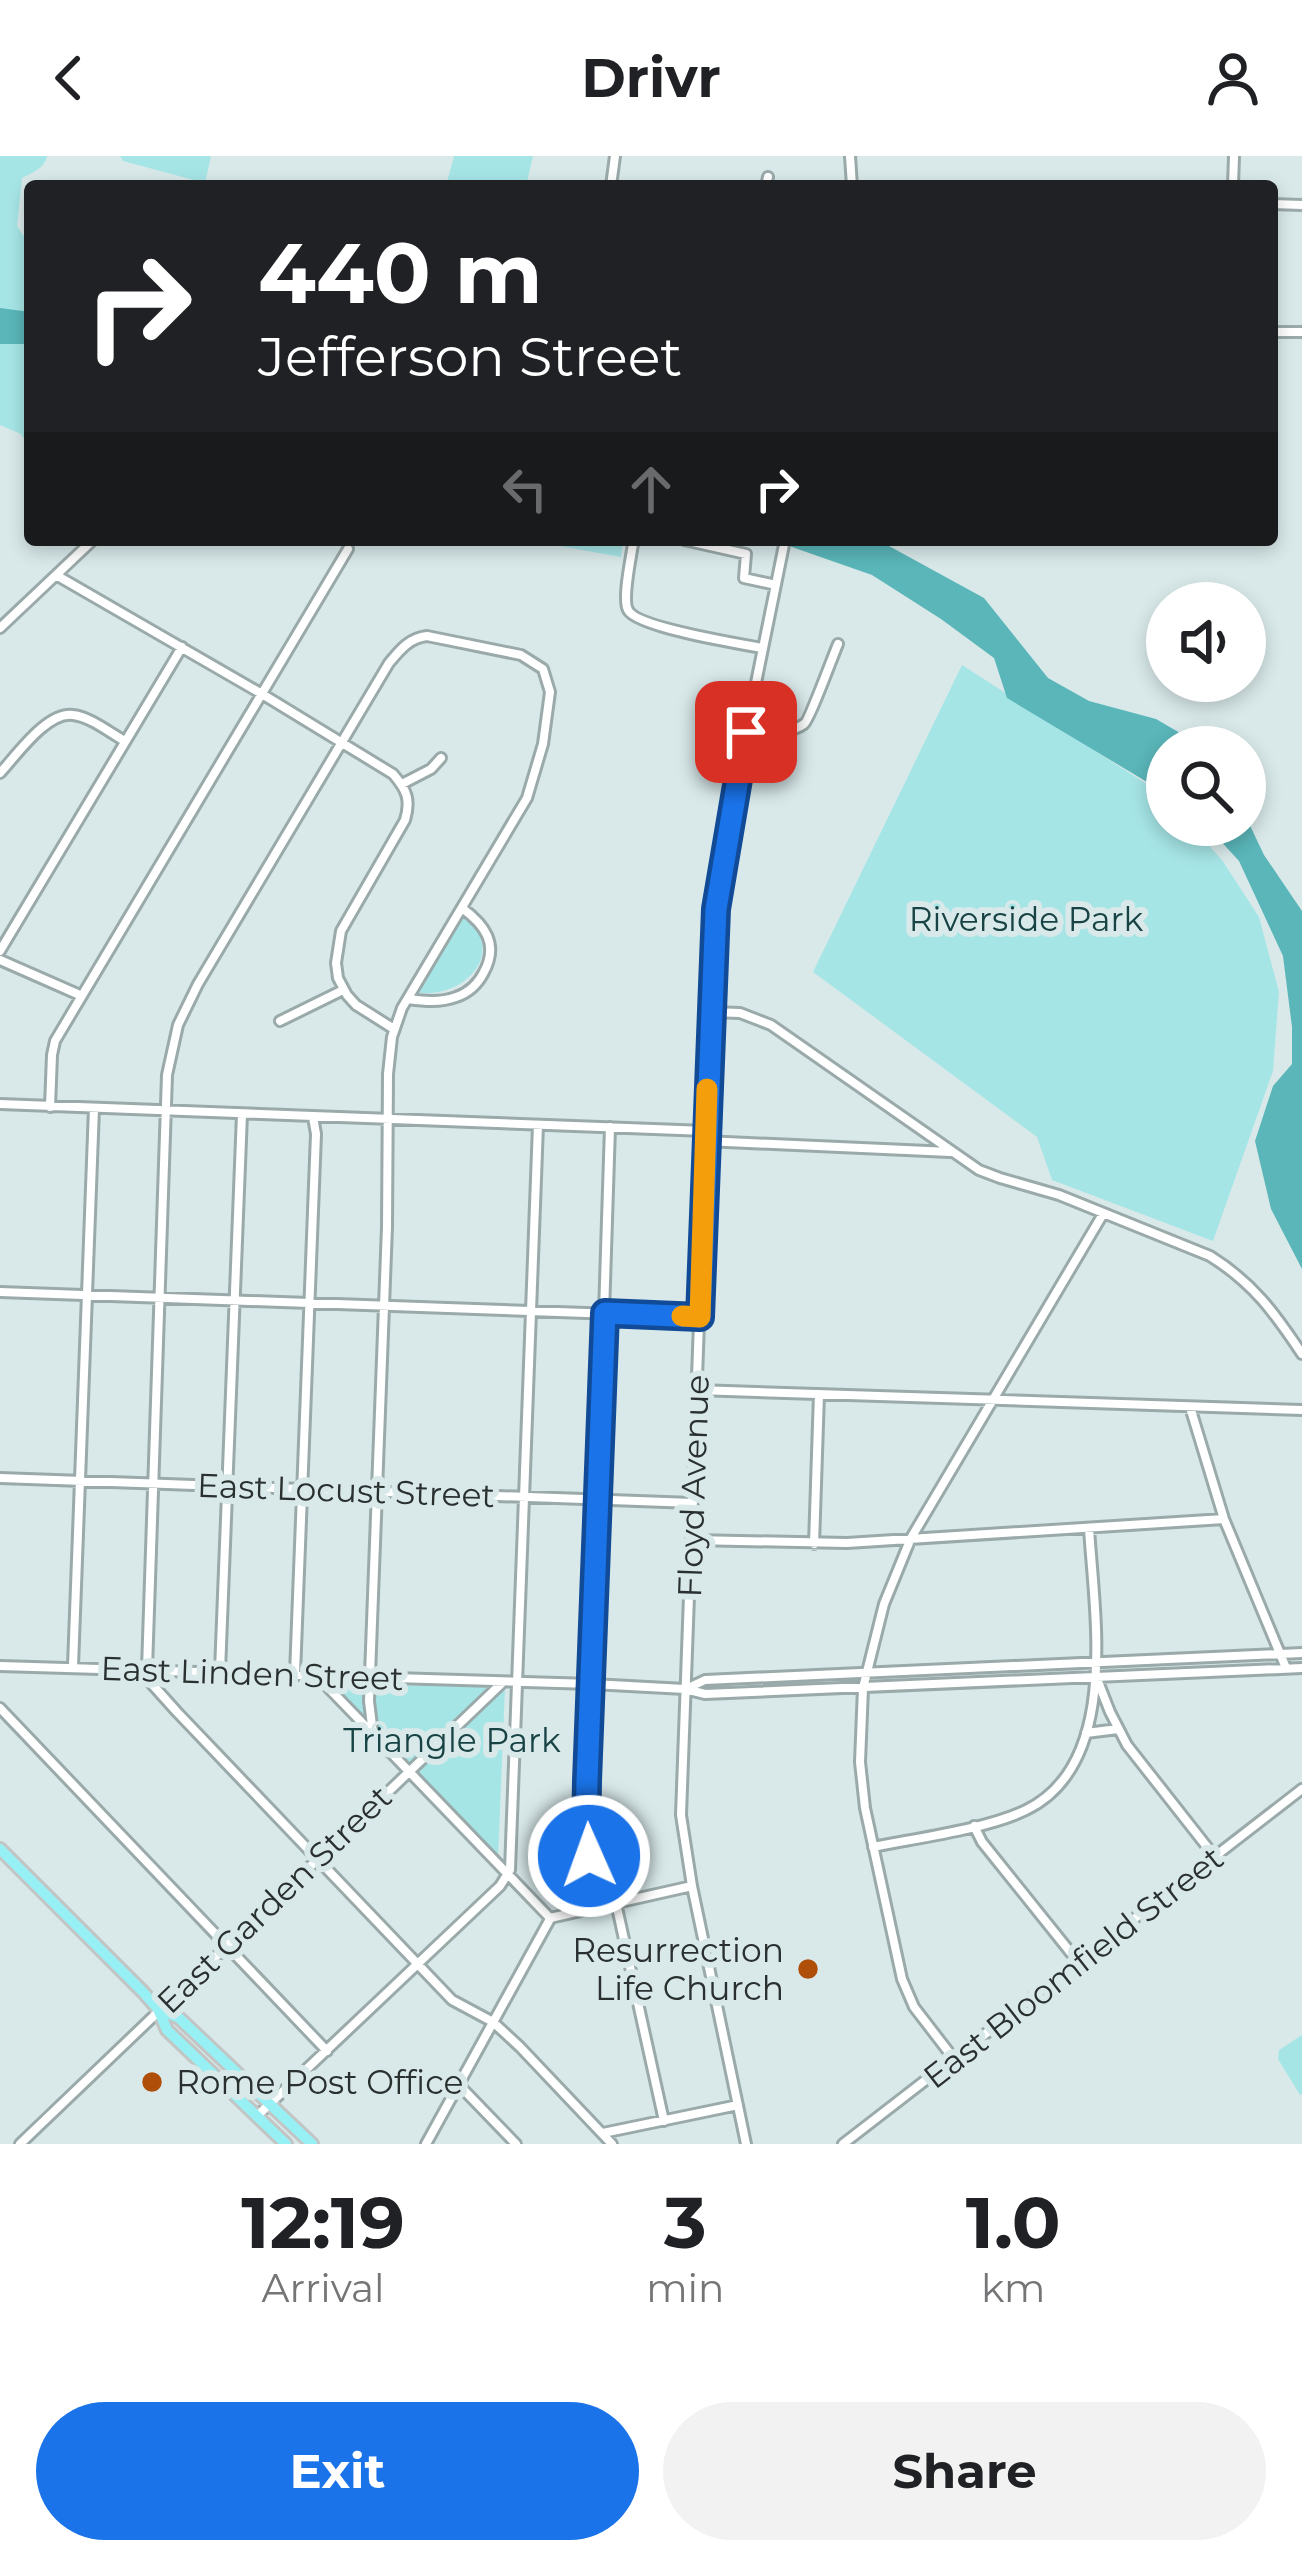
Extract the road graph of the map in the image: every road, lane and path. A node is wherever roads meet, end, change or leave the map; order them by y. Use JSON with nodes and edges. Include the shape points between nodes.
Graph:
{"nodes":[{"id":1,"x":87,"y":546,"type":"edge"},
{"id":2,"x":632,"y":546,"type":"edge"},
{"id":3,"x":711,"y":546,"type":"edge"},
{"id":4,"x":784,"y":546,"type":"edge"},
{"id":5,"x":348,"y":549,"type":"dead end"},
{"id":6,"x":56,"y":575,"type":"junction"},
{"id":7,"x":776,"y":585,"type":"junction"},
{"id":8,"x":0,"y":628,"type":"edge"},
{"id":9,"x":838,"y":644,"type":"dead end"},
{"id":10,"x":182,"y":647,"type":"junction"},
{"id":11,"x":762,"y":648,"type":"junction"},
{"id":12,"x":262,"y":694,"type":"junction"},
{"id":13,"x":746,"y":732,"type":"junction"},
{"id":14,"x":125,"y":741,"type":"junction"},
{"id":15,"x":342,"y":743,"type":"junction"},
{"id":16,"x":441,"y":758,"type":"dead end"},
{"id":17,"x":0,"y":773,"type":"edge"},
{"id":18,"x":402,"y":784,"type":"junction"},
{"id":19,"x":462,"y":908,"type":"junction"},
{"id":20,"x":0,"y":955,"type":"edge"},
{"id":21,"x":343,"y":990,"type":"junction"},
{"id":22,"x":82,"y":996,"type":"junction"},
{"id":23,"x":408,"y":999,"type":"junction"},
{"id":24,"x":711,"y":1012,"type":"junction"},
{"id":25,"x":280,"y":1022,"type":"dead end"},
{"id":26,"x":394,"y":1029,"type":"junction"},
{"id":27,"x":0,"y":1104,"type":"edge"},
{"id":28,"x":50,"y":1107,"type":"junction"},
{"id":29,"x":94,"y":1108,"type":"junction"},
{"id":30,"x":167,"y":1111,"type":"junction"},
{"id":31,"x":242,"y":1114,"type":"junction"},
{"id":32,"x":313,"y":1117,"type":"junction"},
{"id":33,"x":389,"y":1120,"type":"junction"},
{"id":34,"x":538,"y":1125,"type":"junction"},
{"id":35,"x":610,"y":1127,"type":"junction"},
{"id":36,"x":705,"y":1136,"type":"junction"},
{"id":37,"x":953,"y":1152,"type":"junction"},
{"id":38,"x":1103,"y":1214,"type":"junction"},
{"id":39,"x":0,"y":1292,"type":"edge"},
{"id":40,"x":86,"y":1295,"type":"junction"},
{"id":41,"x":160,"y":1298,"type":"junction"},
{"id":42,"x":234,"y":1300,"type":"junction"},
{"id":43,"x":308,"y":1303,"type":"junction"},
{"id":44,"x":383,"y":1305,"type":"junction"},
{"id":45,"x":530,"y":1310,"type":"junction"},
{"id":46,"x":605,"y":1313,"type":"junction"},
{"id":47,"x":700,"y":1317,"type":"junction"},
{"id":48,"x":1302,"y":1354,"type":"edge"},
{"id":49,"x":697,"y":1390,"type":"junction"},
{"id":50,"x":819,"y":1394,"type":"junction"},
{"id":51,"x":993,"y":1400,"type":"junction"},
{"id":52,"x":1190,"y":1407,"type":"junction"},
{"id":53,"x":1302,"y":1410,"type":"edge"},
{"id":54,"x":0,"y":1478,"type":"edge"},
{"id":55,"x":79,"y":1481,"type":"junction"},
{"id":56,"x":153,"y":1483,"type":"junction"},
{"id":57,"x":228,"y":1486,"type":"junction"},
{"id":58,"x":302,"y":1488,"type":"junction"},
{"id":59,"x":376,"y":1491,"type":"junction"},
{"id":60,"x":524,"y":1496,"type":"junction"},
{"id":61,"x":597,"y":1498,"type":"junction"},
{"id":62,"x":693,"y":1503,"type":"junction"},
{"id":63,"x":1224,"y":1520,"type":"junction"},
{"id":64,"x":1089,"y":1528,"type":"junction"},
{"id":65,"x":911,"y":1538,"type":"junction"},
{"id":66,"x":692,"y":1540,"type":"junction"},
{"id":67,"x":814,"y":1544,"type":"junction"},
{"id":68,"x":1302,"y":1653,"type":"edge"},
{"id":69,"x":1280,"y":1654,"type":"junction"},
{"id":70,"x":1096,"y":1662,"type":"junction"},
{"id":71,"x":0,"y":1666,"type":"edge"},
{"id":72,"x":73,"y":1666,"type":"junction"},
{"id":73,"x":1286,"y":1668,"type":"junction"},
{"id":74,"x":1302,"y":1668,"type":"edge"},
{"id":75,"x":147,"y":1669,"type":"junction"},
{"id":76,"x":220,"y":1671,"type":"junction"},
{"id":77,"x":866,"y":1673,"type":"junction"},
{"id":78,"x":295,"y":1674,"type":"junction"},
{"id":79,"x":315,"y":1674,"type":"junction"},
{"id":80,"x":1097,"y":1677,"type":"junction"},
{"id":81,"x":369,"y":1678,"type":"junction"},
{"id":82,"x":504,"y":1681,"type":"junction"},
{"id":83,"x":518,"y":1682,"type":"junction"},
{"id":84,"x":592,"y":1684,"type":"junction"},
{"id":85,"x":862,"y":1688,"type":"junction"},
{"id":86,"x":685,"y":1689,"type":"junction"},
{"id":87,"x":0,"y":1708,"type":"edge"},
{"id":88,"x":1118,"y":1730,"type":"junction"},
{"id":89,"x":1086,"y":1733,"type":"junction"},
{"id":90,"x":373,"y":1734,"type":"junction"},
{"id":91,"x":408,"y":1771,"type":"junction"},
{"id":92,"x":1302,"y":1789,"type":"edge"},
{"id":93,"x":974,"y":1826,"type":"junction"},
{"id":94,"x":872,"y":1847,"type":"junction"},
{"id":95,"x":0,"y":1849,"type":"edge"},
{"id":96,"x":1215,"y":1856,"type":"junction"},
{"id":97,"x":317,"y":1857,"type":"junction"},
{"id":98,"x":508,"y":1874,"type":"junction"},
{"id":99,"x":692,"y":1886,"type":"junction"},
{"id":100,"x":616,"y":1903,"type":"junction"},
{"id":101,"x":601,"y":1906,"type":"junction"},
{"id":102,"x":550,"y":1918,"type":"junction"},
{"id":103,"x":225,"y":1946,"type":"junction"},
{"id":104,"x":1079,"y":1963,"type":"junction"},
{"id":105,"x":417,"y":1964,"type":"junction"},
{"id":106,"x":158,"y":2009,"type":"junction"},
{"id":107,"x":493,"y":2022,"type":"junction"},
{"id":108,"x":327,"y":2051,"type":"junction"},
{"id":109,"x":954,"y":2060,"type":"junction"},
{"id":110,"x":459,"y":2085,"type":"junction"},
{"id":111,"x":272,"y":2104,"type":"junction"},
{"id":112,"x":738,"y":2105,"type":"junction"},
{"id":113,"x":258,"y":2115,"type":"junction"},
{"id":114,"x":664,"y":2120,"type":"junction"},
{"id":115,"x":601,"y":2133,"type":"junction"},
{"id":116,"x":20,"y":2144,"type":"edge"},
{"id":117,"x":286,"y":2144,"type":"edge"},
{"id":118,"x":312,"y":2144,"type":"edge"},
{"id":119,"x":426,"y":2144,"type":"edge"},
{"id":120,"x":516,"y":2144,"type":"edge"},
{"id":121,"x":612,"y":2144,"type":"edge"},
{"id":122,"x":746,"y":2144,"type":"edge"},
{"id":123,"x":843,"y":2144,"type":"edge"}],
"edges":[{"from":1,"to":6,"type":"street"},
{"from":2,"to":11,"type":"street","via":[[631,614]]},
{"from":3,"to":7,"type":"street","via":[[746,554],[744,578]]},
{"from":4,"to":7,"type":"street","name":"Floyd Avenue"},
{"from":5,"to":12,"type":"street"},
{"from":6,"to":8,"type":"street"},
{"from":6,"to":10,"type":"street"},
{"from":7,"to":11,"type":"street","name":"Floyd Avenue"},
{"from":9,"to":13,"type":"street","via":[[809,720]]},
{"from":10,"to":12,"type":"street"},
{"from":10,"to":14,"type":"street"},
{"from":11,"to":13,"type":"street","name":"Floyd Avenue"},
{"from":12,"to":15,"type":"street"},
{"from":12,"to":22,"type":"street"},
{"from":13,"to":24,"type":"street","name":"Floyd Avenue","via":[[716,909]]},
{"from":14,"to":17,"type":"street","via":[[63,715]]},
{"from":14,"to":20,"type":"street"},
{"from":15,"to":18,"type":"street"},
{"from":15,"to":19,"type":"street","via":[[389,663],[419,637],[539,664],[550,692],[535,776]]},
{"from":15,"to":30,"type":"street","via":[[178,1024]]},
{"from":16,"to":18,"type":"street"},
{"from":18,"to":21,"type":"street","via":[[405,820],[341,931]]},
{"from":19,"to":23,"type":"street"},
{"from":19,"to":23,"type":"street","via":[[490,939],[479,980],[449,1000]]},
{"from":20,"to":22,"type":"street"},
{"from":21,"to":25,"type":"street"},
{"from":21,"to":26,"type":"street"},
{"from":22,"to":28,"type":"street","via":[[52,1054]]},
{"from":23,"to":26,"type":"street"},
{"from":24,"to":36,"type":"street","name":"Floyd Avenue"},
{"from":24,"to":37,"type":"street","via":[[771,1025]]},
{"from":26,"to":33,"type":"street"},
{"from":27,"to":28,"type":"street"},
{"from":28,"to":29,"type":"street"},
{"from":29,"to":30,"type":"street"},
{"from":29,"to":40,"type":"street"},
{"from":30,"to":31,"type":"street"},
{"from":30,"to":41,"type":"street"},
{"from":31,"to":32,"type":"street"},
{"from":31,"to":42,"type":"street"},
{"from":32,"to":33,"type":"street"},
{"from":32,"to":43,"type":"street"},
{"from":33,"to":34,"type":"street"},
{"from":33,"to":44,"type":"street"},
{"from":34,"to":35,"type":"street"},
{"from":34,"to":45,"type":"street"},
{"from":35,"to":36,"type":"street"},
{"from":35,"to":46,"type":"street"},
{"from":36,"to":37,"type":"street"},
{"from":36,"to":47,"type":"street","name":"Floyd Avenue"},
{"from":37,"to":38,"type":"street","via":[[1000,1178]]},
{"from":38,"to":48,"type":"street","via":[[1232,1269]]},
{"from":38,"to":51,"type":"street"},
{"from":39,"to":40,"type":"street"},
{"from":40,"to":41,"type":"street"},
{"from":40,"to":55,"type":"street"},
{"from":41,"to":42,"type":"street"},
{"from":41,"to":56,"type":"street"},
{"from":42,"to":43,"type":"street"},
{"from":42,"to":57,"type":"street"},
{"from":43,"to":44,"type":"street"},
{"from":43,"to":58,"type":"street"},
{"from":44,"to":45,"type":"street"},
{"from":44,"to":59,"type":"street"},
{"from":45,"to":46,"type":"street"},
{"from":45,"to":60,"type":"street"},
{"from":46,"to":47,"type":"street"},
{"from":46,"to":61,"type":"street"},
{"from":47,"to":49,"type":"street","name":"Floyd Avenue"},
{"from":49,"to":50,"type":"street"},
{"from":49,"to":62,"type":"street","name":"Floyd Avenue"},
{"from":50,"to":51,"type":"street"},
{"from":50,"to":67,"type":"street"},
{"from":51,"to":52,"type":"street"},
{"from":51,"to":65,"type":"street"},
{"from":52,"to":53,"type":"street"},
{"from":52,"to":63,"type":"street"},
{"from":54,"to":55,"type":"street","name":"East Locust Street"},
{"from":55,"to":56,"type":"street","name":"East Locust Street"},
{"from":55,"to":72,"type":"street"},
{"from":56,"to":57,"type":"street","name":"East Locust Street"},
{"from":56,"to":75,"type":"street"},
{"from":57,"to":58,"type":"street","name":"East Locust Street"},
{"from":57,"to":76,"type":"street"},
{"from":58,"to":59,"type":"street","name":"East Locust Street"},
{"from":58,"to":78,"type":"street"},
{"from":59,"to":60,"type":"street","name":"East Locust Street"},
{"from":59,"to":81,"type":"street"},
{"from":60,"to":61,"type":"street","name":"East Locust Street"},
{"from":60,"to":83,"type":"street"},
{"from":61,"to":62,"type":"street","name":"East Locust Street"},
{"from":61,"to":84,"type":"street"},
{"from":62,"to":66,"type":"street","name":"Floyd Avenue"},
{"from":63,"to":64,"type":"street"},
{"from":63,"to":69,"type":"street"},
{"from":64,"to":65,"type":"street"},
{"from":64,"to":70,"type":"street"},
{"from":65,"to":67,"type":"street"},
{"from":65,"to":77,"type":"street"},
{"from":66,"to":67,"type":"street"},
{"from":66,"to":86,"type":"street","name":"Floyd Avenue"},
{"from":68,"to":69,"type":"street"},
{"from":69,"to":70,"type":"street"},
{"from":69,"to":73,"type":"street"},
{"from":70,"to":77,"type":"street"},
{"from":70,"to":80,"type":"street"},
{"from":71,"to":72,"type":"street","name":"East Linden Street"},
{"from":72,"to":75,"type":"street","name":"East Linden Street"},
{"from":73,"to":74,"type":"street"},
{"from":73,"to":80,"type":"street"},
{"from":75,"to":76,"type":"street","name":"East Linden Street"},
{"from":75,"to":97,"type":"street","via":[[176,1712]]},
{"from":76,"to":78,"type":"street","name":"East Linden Street"},
{"from":77,"to":85,"type":"street"},
{"from":77,"to":86,"type":"street","via":[[705,1680]]},
{"from":78,"to":79,"type":"street","name":"East Linden Street"},
{"from":79,"to":81,"type":"street","name":"East Linden Street"},
{"from":79,"to":90,"type":"street"},
{"from":80,"to":85,"type":"street"},
{"from":80,"to":88,"type":"street"},
{"from":80,"to":89,"type":"street"},
{"from":81,"to":82,"type":"street","name":"East Linden Street"},
{"from":81,"to":90,"type":"street"},
{"from":82,"to":83,"type":"street"},
{"from":82,"to":91,"type":"street","name":"East Garden Street"},
{"from":83,"to":84,"type":"street"},
{"from":83,"to":98,"type":"street"},
{"from":84,"to":86,"type":"street"},
{"from":84,"to":101,"type":"street","via":[[586,1840]]},
{"from":85,"to":86,"type":"street"},
{"from":85,"to":94,"type":"street","via":[[860,1762]]},
{"from":86,"to":99,"type":"street","name":"Floyd Avenue","via":[[681,1815]]},
{"from":87,"to":103,"type":"street"},
{"from":88,"to":89,"type":"street"},
{"from":88,"to":96,"type":"street"},
{"from":89,"to":93,"type":"street","via":[[1071,1768],[1043,1799]]},
{"from":90,"to":91,"type":"street"},
{"from":91,"to":97,"type":"street","name":"East Garden Street"},
{"from":91,"to":98,"type":"street"},
{"from":92,"to":96,"type":"street","name":"East Bloomfield Street"},
{"from":93,"to":94,"type":"street"},
{"from":93,"to":104,"type":"street"},
{"from":94,"to":109,"type":"street","via":[[907,1994]]},
{"from":95,"to":106,"type":"main road"},
{"from":96,"to":104,"type":"street","name":"East Bloomfield Street"},
{"from":97,"to":103,"type":"street","name":"East Garden Street"},
{"from":97,"to":105,"type":"street"},
{"from":98,"to":102,"type":"street"},
{"from":98,"to":105,"type":"street"},
{"from":99,"to":100,"type":"street"},
{"from":99,"to":112,"type":"street","name":"Floyd Avenue"},
{"from":100,"to":101,"type":"street"},
{"from":100,"to":114,"type":"street"},
{"from":101,"to":102,"type":"street"},
{"from":102,"to":107,"type":"street"},
{"from":103,"to":106,"type":"street","name":"East Garden Street"},
{"from":103,"to":108,"type":"street"},
{"from":104,"to":109,"type":"street","name":"East Bloomfield Street"},
{"from":105,"to":107,"type":"street","via":[[452,2000]]},
{"from":105,"to":108,"type":"street"},
{"from":106,"to":111,"type":"main road","via":[[179,2018]]},
{"from":106,"to":113,"type":"main road","via":[[167,2030]]},
{"from":106,"to":116,"type":"street","name":"East Garden Street"},
{"from":107,"to":110,"type":"street"},
{"from":107,"to":115,"type":"street"},
{"from":108,"to":111,"type":"street"},
{"from":109,"to":123,"type":"street","name":"East Bloomfield Street"},
{"from":110,"to":119,"type":"street"},
{"from":110,"to":120,"type":"street"},
{"from":111,"to":113,"type":"street"},
{"from":111,"to":118,"type":"main road"},
{"from":112,"to":114,"type":"street"},
{"from":112,"to":122,"type":"street","name":"Floyd Avenue"},
{"from":113,"to":117,"type":"main road"},
{"from":114,"to":115,"type":"street"},
{"from":115,"to":121,"type":"street"}]}
